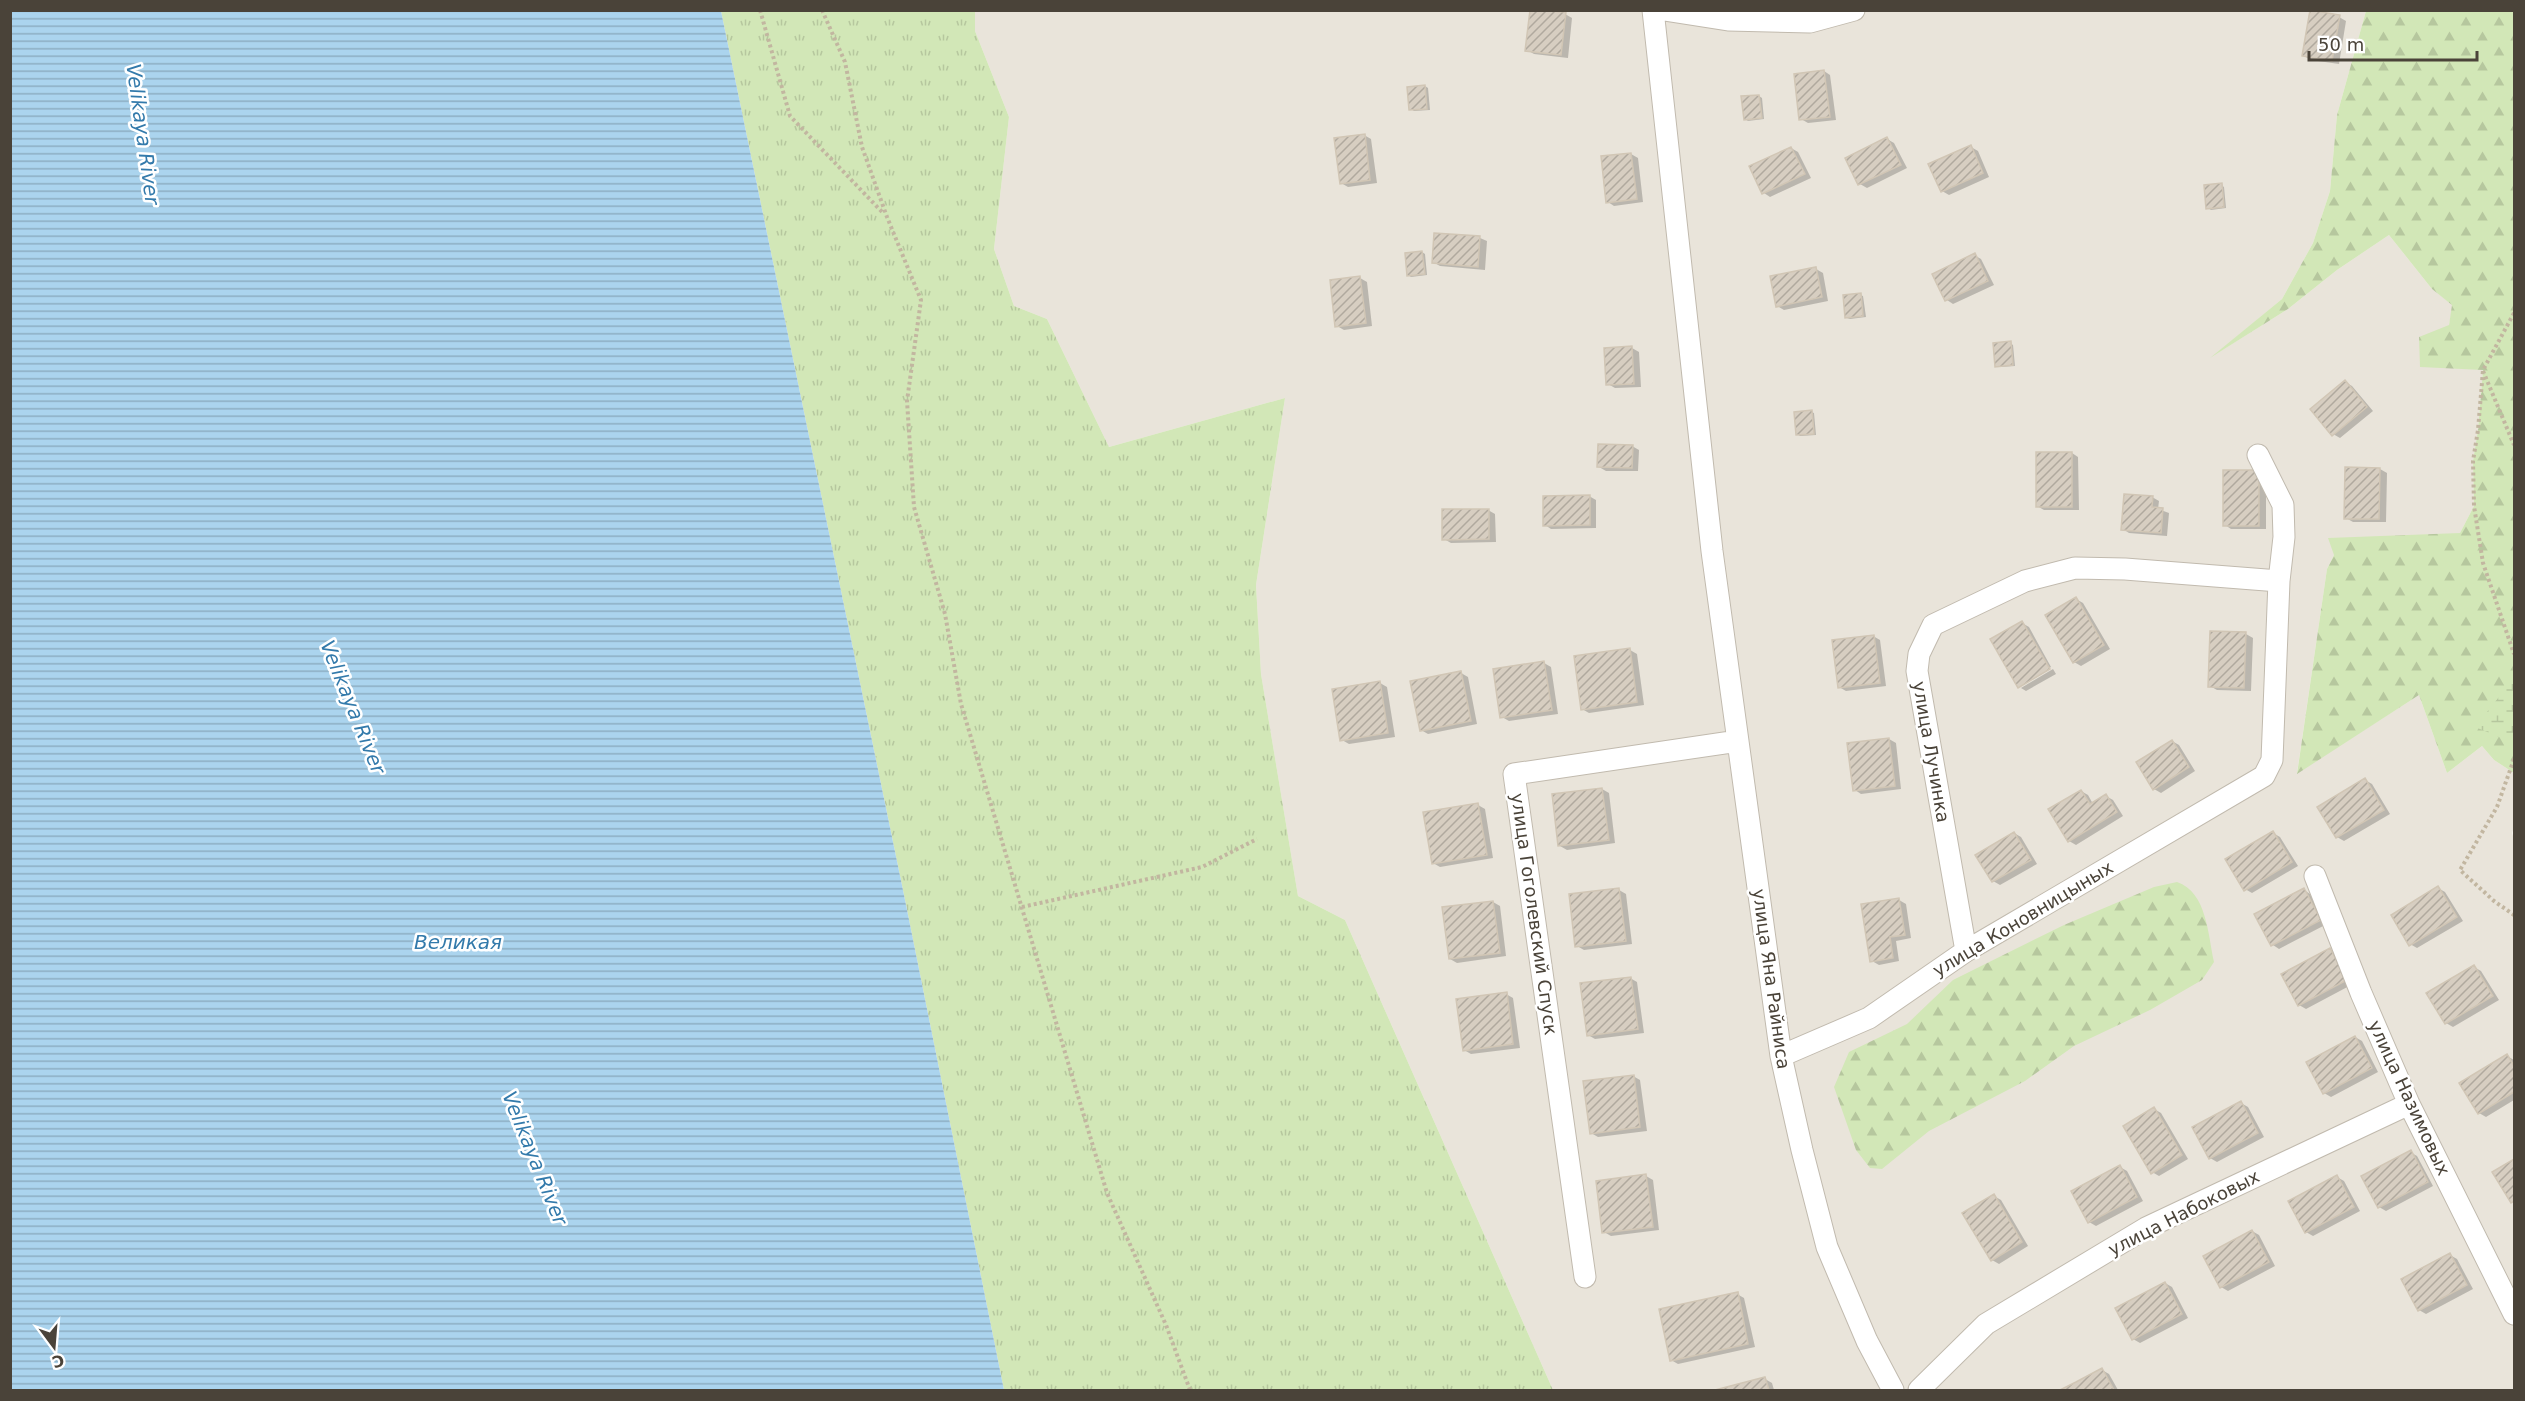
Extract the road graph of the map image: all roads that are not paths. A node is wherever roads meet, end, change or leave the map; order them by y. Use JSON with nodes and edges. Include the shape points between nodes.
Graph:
{"nodes":[{"id":1,"x":1653,"y":10,"type":"edge"},
{"id":2,"x":1665,"y":10,"type":"edge"},
{"id":3,"x":1854,"y":10,"type":"edge"},
{"id":4,"x":2258,"y":454,"type":"dead end"},
{"id":5,"x":2279,"y":581,"type":"junction"},
{"id":6,"x":1738,"y":741,"type":"junction"},
{"id":7,"x":2314,"y":876,"type":"dead end"},
{"id":8,"x":1966,"y":951,"type":"junction"},
{"id":9,"x":1780,"y":1056,"type":"junction"},
{"id":10,"x":2409,"y":1104,"type":"junction"},
{"id":11,"x":1585,"y":1277,"type":"dead end"},
{"id":12,"x":2514,"y":1314,"type":"edge"},
{"id":13,"x":1893,"y":1390,"type":"edge"},
{"id":14,"x":1919,"y":1390,"type":"edge"}],
"edges":[{"from":1,"to":6,"type":"street","name":"улица Яна Райниса","via":[[1712,550]]},
{"from":2,"to":3,"type":"street","via":[[1728,20],[1810,22]]},
{"from":4,"to":5,"type":"street","via":[[2283,505]]},
{"from":5,"to":8,"type":"street","name":"улица Коновницыных","via":[[2272,760],[2264,776]]},
{"from":5,"to":8,"type":"street","name":"улица Лучинка","via":[[2075,568],[2025,581],[1933,625],[1919,654],[1917,671]]},
{"from":6,"to":9,"type":"street","name":"улица Яна Райниса"},
{"from":6,"to":11,"type":"street","name":"улица Гоголевский Спуск","via":[[1514,774]]},
{"from":7,"to":10,"type":"street","name":"улица Назимовых"},
{"from":8,"to":9,"type":"street","name":"улица Коновницыных","via":[[1869,1018]]},
{"from":9,"to":13,"type":"street","name":"улица Яна Райниса","via":[[1827,1247],[1866,1341]]},
{"from":10,"to":12,"type":"street","name":"улица Назимовых"},
{"from":10,"to":14,"type":"street","name":"улица Набоковых","via":[[2146,1228],[1986,1324]]}]}
